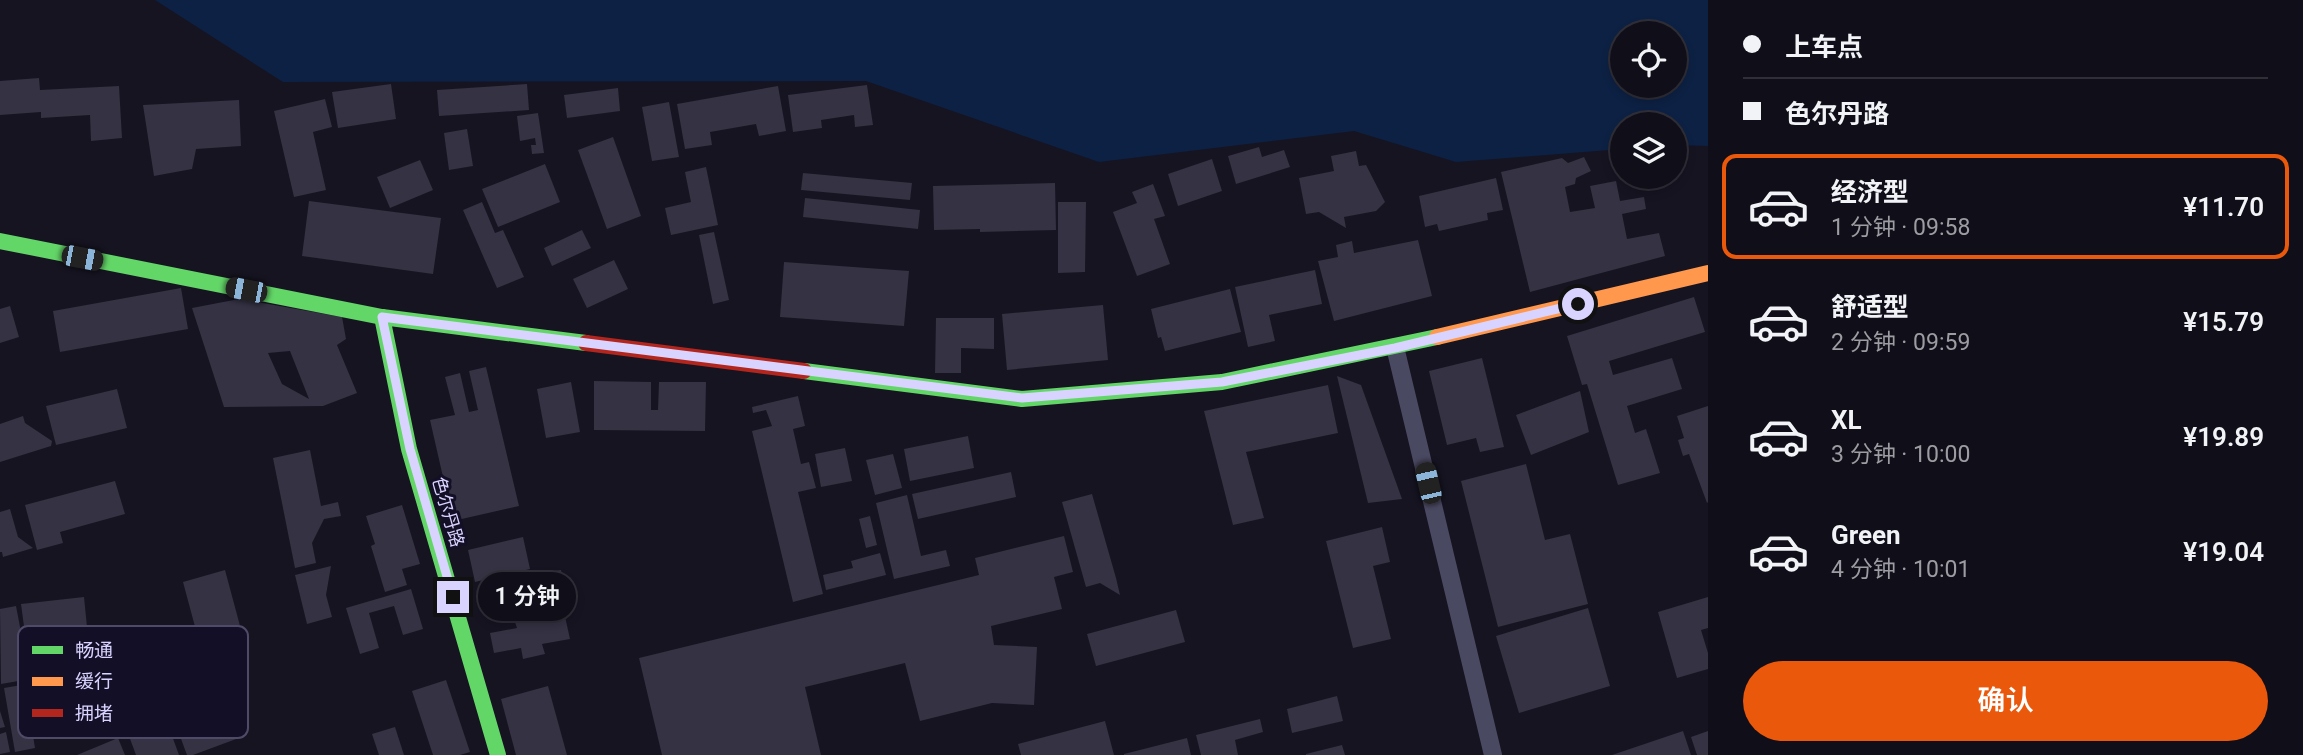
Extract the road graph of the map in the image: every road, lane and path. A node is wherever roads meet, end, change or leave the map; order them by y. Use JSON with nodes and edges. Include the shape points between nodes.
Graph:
{"nodes":[{"id":1,"x":0,"y":242,"type":"edge"},
{"id":2,"x":1708,"y":273,"type":"edge"},
{"id":3,"x":382,"y":317,"type":"junction"},
{"id":4,"x":1395,"y":348,"type":"junction"},
{"id":5,"x":498,"y":755,"type":"edge"},
{"id":6,"x":1493,"y":755,"type":"edge"}],
"edges":[{"from":1,"to":3,"type":"street"},
{"from":2,"to":4,"type":"street"},
{"from":3,"to":4,"type":"street","via":[[1022,398],[1222,382]]},
{"from":3,"to":5,"type":"street","name":"色尔丹路","via":[[410,449]]},
{"from":4,"to":6,"type":"lane"}]}
